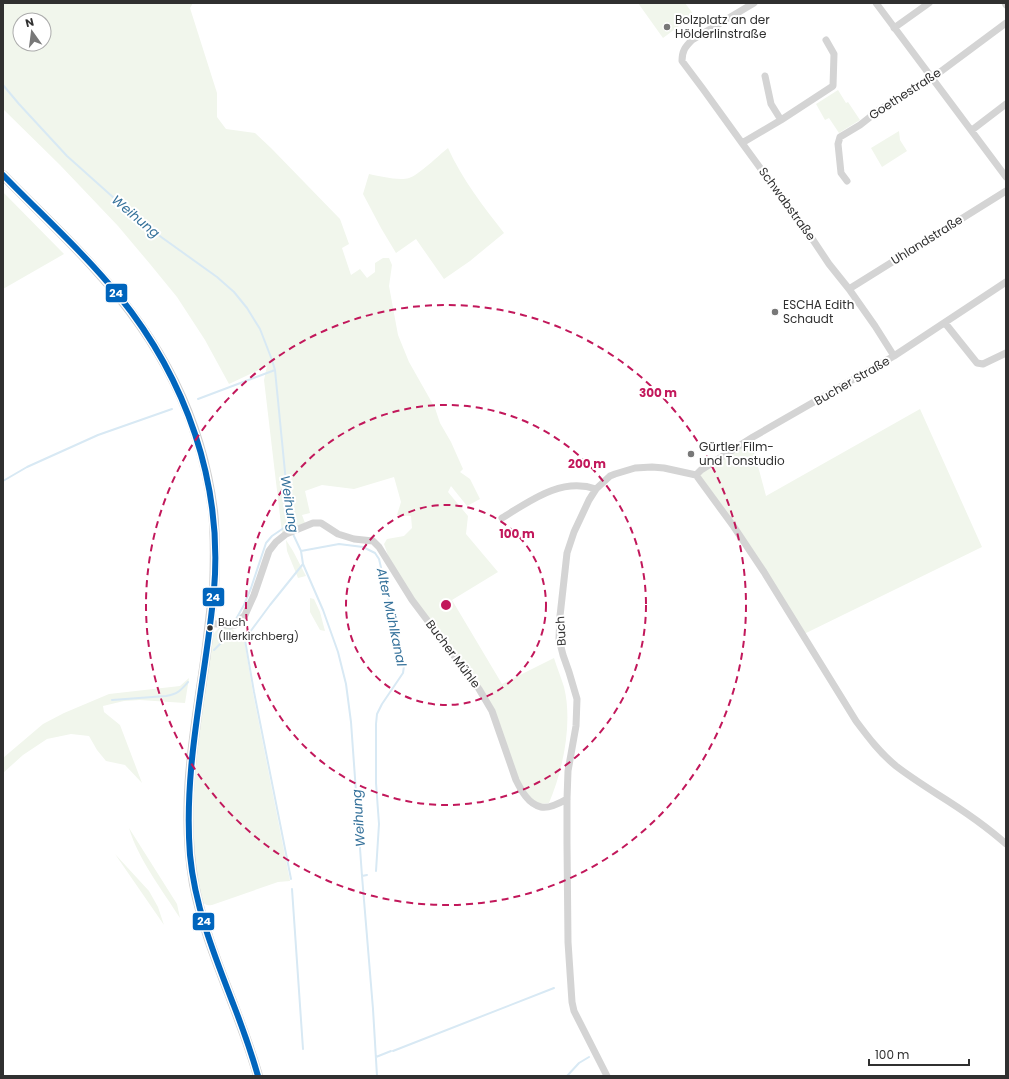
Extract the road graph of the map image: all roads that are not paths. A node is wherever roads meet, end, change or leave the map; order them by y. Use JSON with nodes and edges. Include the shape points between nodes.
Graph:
{"nodes":[{"id":1,"x":754,"y":3,"type":"edge"},
{"id":2,"x":876,"y":3,"type":"edge"},
{"id":3,"x":929,"y":3,"type":"edge"},
{"id":4,"x":1006,"y":23,"type":"edge"},
{"id":5,"x":894,"y":28,"type":"junction"},
{"id":6,"x":826,"y":40,"type":"dead end"},
{"id":7,"x":765,"y":76,"type":"dead end"},
{"id":8,"x":932,"y":78,"type":"junction"},
{"id":9,"x":1006,"y":104,"type":"edge"},
{"id":10,"x":780,"y":120,"type":"junction"},
{"id":11,"x":972,"y":130,"type":"junction"},
{"id":12,"x":742,"y":143,"type":"junction"},
{"id":13,"x":3,"y":175,"type":"edge"},
{"id":14,"x":1006,"y":176,"type":"edge"},
{"id":15,"x":847,"y":180,"type":"dead end"},
{"id":16,"x":1006,"y":191,"type":"edge"},
{"id":17,"x":1006,"y":282,"type":"edge"},
{"id":18,"x":849,"y":289,"type":"junction"},
{"id":19,"x":945,"y":323,"type":"junction"},
{"id":20,"x":1006,"y":353,"type":"edge"},
{"id":21,"x":894,"y":356,"type":"junction"},
{"id":22,"x":696,"y":475,"type":"junction"},
{"id":23,"x":596,"y":489,"type":"junction"},
{"id":24,"x":502,"y":518,"type":"dead end"},
{"id":25,"x":209,"y":623,"type":"junction"},
{"id":26,"x":567,"y":799,"type":"junction"},
{"id":27,"x":1006,"y":844,"type":"edge"},
{"id":28,"x":258,"y":1076,"type":"edge"},
{"id":29,"x":608,"y":1076,"type":"edge"}],
"edges":[{"from":1,"to":12,"type":"street","name":"Schwabstraße","via":[[692,40],[682,52],[682,61]]},
{"from":2,"to":5,"type":"street"},
{"from":3,"to":5,"type":"street"},
{"from":4,"to":8,"type":"street","name":"Goethestraße"},
{"from":5,"to":8,"type":"street"},
{"from":6,"to":10,"type":"street","via":[[834,54],[833,86]]},
{"from":7,"to":10,"type":"street","via":[[771,104]]},
{"from":8,"to":11,"type":"street"},
{"from":8,"to":15,"type":"street","name":"Goethestraße","via":[[840,137],[838,144],[841,173]]},
{"from":9,"to":11,"type":"street"},
{"from":10,"to":12,"type":"street"},
{"from":11,"to":14,"type":"street"},
{"from":12,"to":18,"type":"street","name":"Schwabstraße"},
{"from":13,"to":25,"type":"street","via":[[118,296],[153,343],[179,392],[202,455],[213,512],[215,563]]},
{"from":16,"to":18,"type":"street","name":"Uhlandstraße"},
{"from":17,"to":19,"type":"street","name":"Bucher Straße"},
{"from":18,"to":21,"type":"street","name":"Schwabstraße"},
{"from":19,"to":20,"type":"street","via":[[977,363],[983,364]]},
{"from":19,"to":21,"type":"street","name":"Bucher Straße"},
{"from":21,"to":22,"type":"street","name":"Bucher Straße","via":[[753,437]]},
{"from":22,"to":23,"type":"street","name":"Buch","via":[[664,468],[635,468],[610,476]]},
{"from":22,"to":27,"type":"street","via":[[764,572],[856,721],[880,751],[896,766],[993,832]]},
{"from":23,"to":24,"type":"street","via":[[569,486],[551,490]]},
{"from":23,"to":26,"type":"street","name":"Buch","via":[[569,545],[560,616],[559,639],[577,699]]},
{"from":25,"to":26,"type":"street","name":"Bucher Mühle","via":[[235,625],[245,616],[269,551],[286,534],[313,523],[321,523],[338,534],[373,541],[379,546],[412,600],[479,689],[492,711],[521,790],[541,808]]},
{"from":25,"to":28,"type":"street","via":[[188,796],[191,860],[194,885],[211,948]]},
{"from":26,"to":29,"type":"street","via":[[568,934],[572,1002],[574,1011]]}]}
